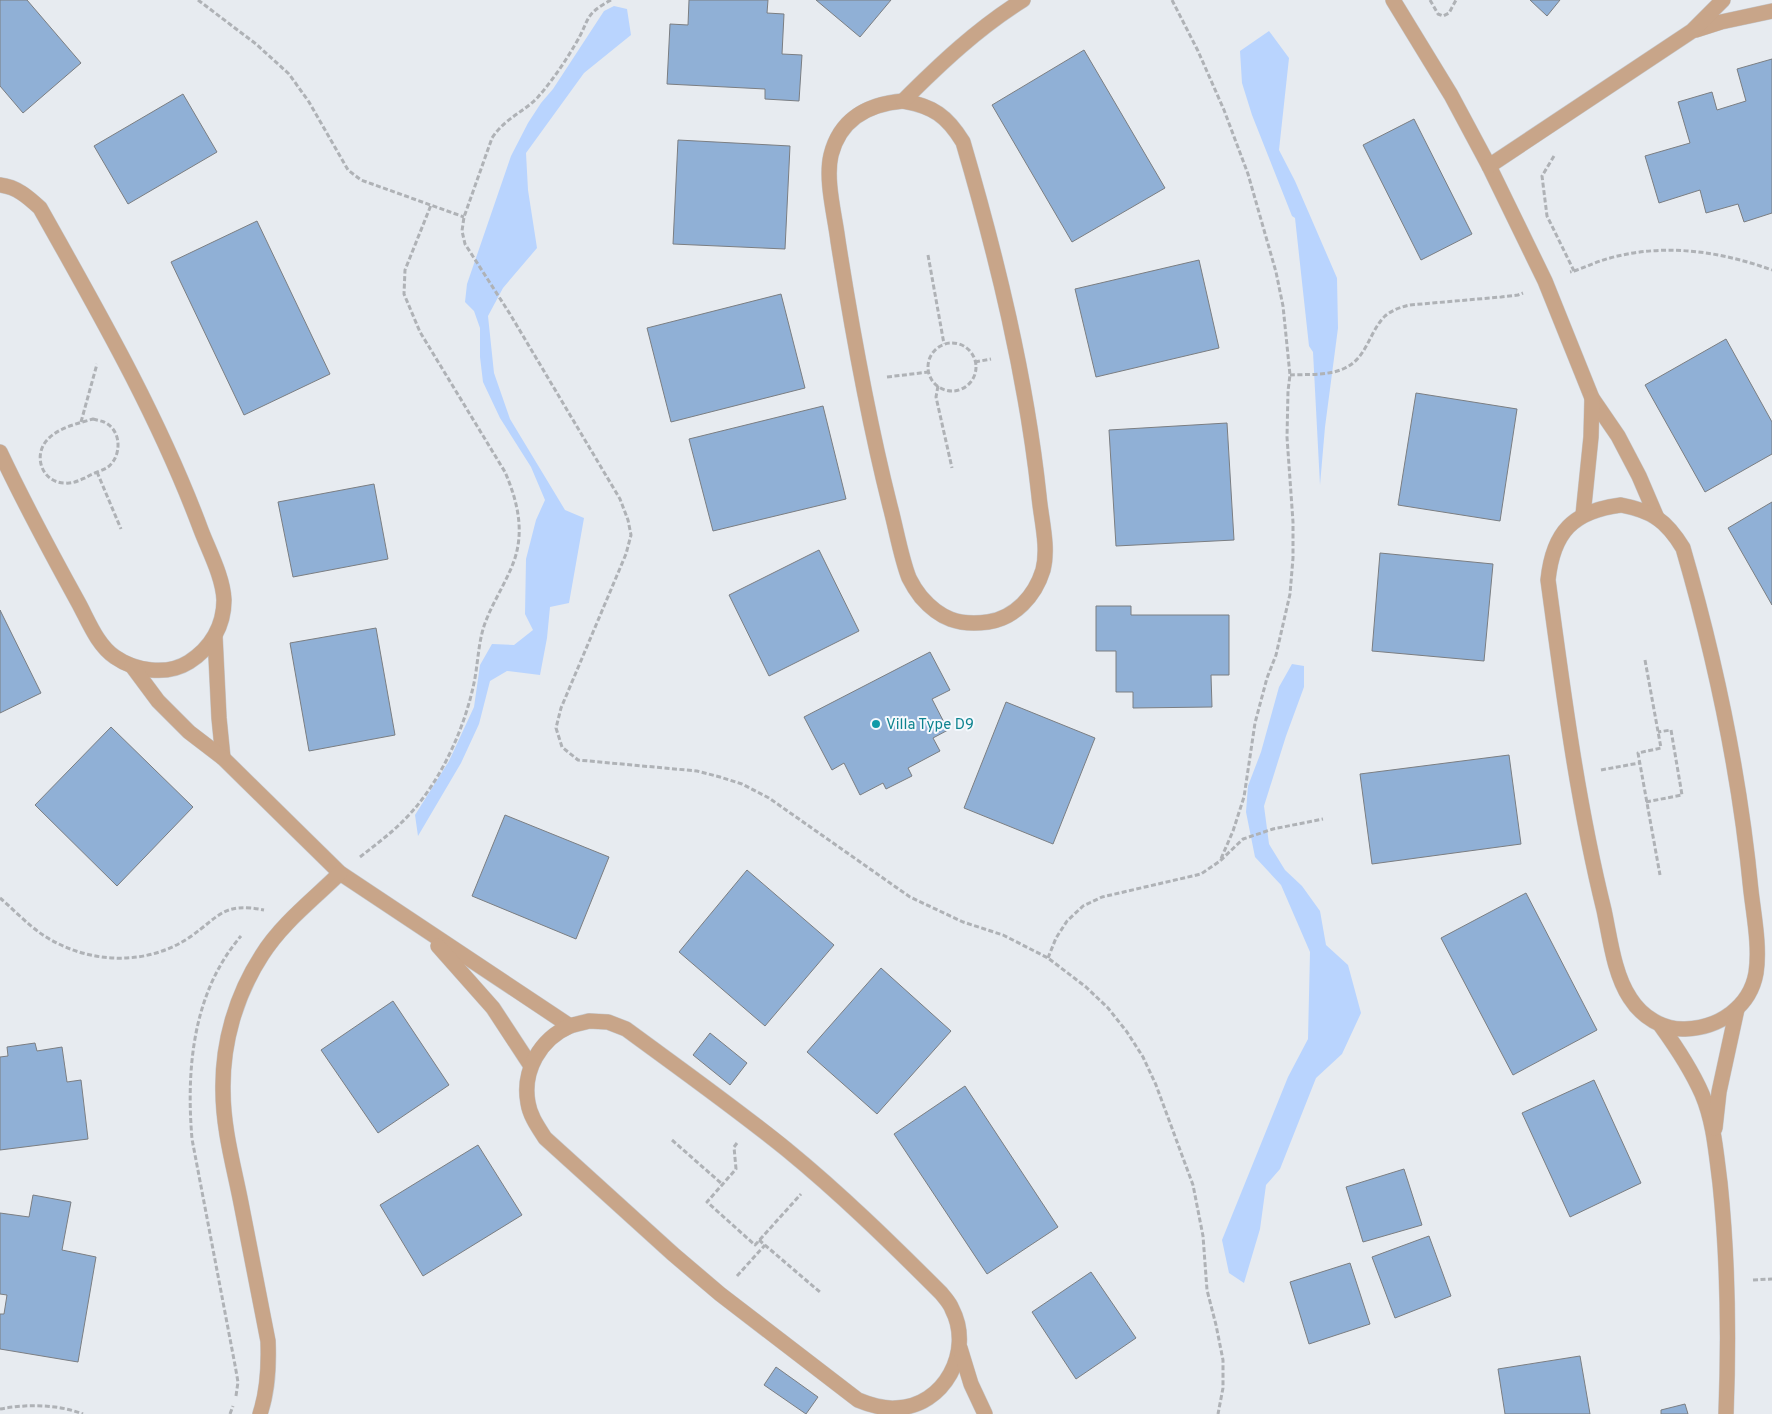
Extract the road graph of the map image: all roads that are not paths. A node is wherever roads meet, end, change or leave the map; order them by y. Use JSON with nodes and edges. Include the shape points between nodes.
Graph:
{"nodes":[{"id":1,"x":1023,"y":0,"type":"edge"},
{"id":2,"x":1394,"y":0,"type":"edge"},
{"id":3,"x":1723,"y":0,"type":"edge"},
{"id":4,"x":1772,"y":11,"type":"edge"},
{"id":5,"x":1692,"y":31,"type":"junction"},
{"id":6,"x":903,"y":101,"type":"junction"},
{"id":7,"x":1488,"y":166,"type":"junction"},
{"id":8,"x":0,"y":185,"type":"edge"},
{"id":9,"x":1592,"y":398,"type":"junction"},
{"id":10,"x":0,"y":452,"type":"edge"},
{"id":11,"x":1584,"y":514,"type":"junction"},
{"id":12,"x":1657,"y":518,"type":"junction"},
{"id":13,"x":215,"y":636,"type":"junction"},
{"id":14,"x":132,"y":666,"type":"junction"},
{"id":15,"x":224,"y":758,"type":"junction"},
{"id":16,"x":340,"y":873,"type":"junction"},
{"id":17,"x":422,"y":928,"type":"junction"},
{"id":18,"x":1737,"y":1009,"type":"junction"},
{"id":19,"x":570,"y":1026,"type":"junction"},
{"id":20,"x":1661,"y":1026,"type":"junction"},
{"id":21,"x":531,"y":1066,"type":"junction"},
{"id":22,"x":1714,"y":1135,"type":"junction"},
{"id":23,"x":960,"y":1347,"type":"junction"},
{"id":24,"x":896,"y":1408,"type":"junction"},
{"id":25,"x":260,"y":1414,"type":"edge"},
{"id":26,"x":915,"y":1414,"type":"edge"},
{"id":27,"x":985,"y":1414,"type":"edge"},
{"id":28,"x":1726,"y":1414,"type":"edge"}],
"edges":[{"from":1,"to":6,"type":"street","via":[[968,39]]},
{"from":2,"to":7,"type":"street"},
{"from":3,"to":5,"type":"street"},
{"from":4,"to":5,"type":"street"},
{"from":5,"to":7,"type":"street"},
{"from":6,"to":6,"type":"street","via":[[883,102],[849,122],[837,138],[830,156],[829,177],[844,279],[862,381],[909,579],[920,596],[950,620],[971,624],[991,622],[1026,602],[1044,567],[1045,547],[1024,392],[1009,316],[964,142],[939,113],[922,104]]},
{"from":7,"to":9,"type":"street","via":[[1545,281]]},
{"from":8,"to":13,"type":"street","via":[[26,195],[40,208],[138,386],[193,508],[220,580],[224,599],[222,618]]},
{"from":9,"to":11,"type":"street"},
{"from":9,"to":12,"type":"street","via":[[1618,436]]},
{"from":10,"to":14,"type":"street","via":[[100,642],[114,656]]},
{"from":11,"to":12,"type":"street","via":[[1602,507],[1621,505],[1640,509]]},
{"from":11,"to":20,"type":"street","via":[[1568,526],[1556,542],[1548,580],[1576,775],[1622,984],[1631,1001]]},
{"from":12,"to":18,"type":"street","via":[[1672,531],[1686,557],[1721,703],[1739,799],[1757,955],[1756,974],[1749,993]]},
{"from":13,"to":14,"type":"street","via":[[203,652],[169,670]]},
{"from":13,"to":15,"type":"street"},
{"from":14,"to":15,"type":"street","via":[[158,701],[189,732]]},
{"from":15,"to":16,"type":"street"},
{"from":16,"to":17,"type":"street"},
{"from":16,"to":25,"type":"street","via":[[284,926],[262,954],[244,986],[224,1056],[227,1128],[268,1341],[266,1398]]},
{"from":17,"to":19,"type":"street"},
{"from":17,"to":21,"type":"street","via":[[493,1008]]},
{"from":18,"to":20,"type":"street","via":[[1702,1028]]},
{"from":18,"to":22,"type":"street"},
{"from":19,"to":21,"type":"street","via":[[540,1049]]},
{"from":19,"to":23,"type":"street","via":[[589,1021],[608,1022],[626,1029],[817,1176],[941,1293],[953,1309]]},
{"from":20,"to":22,"type":"street","via":[[1685,1059],[1702,1096]]},
{"from":21,"to":24,"type":"street","via":[[526,1085],[528,1104],[534,1122],[545,1138],[720,1294],[858,1400],[876,1407]]},
{"from":22,"to":28,"type":"street","via":[[1727,1282]]},
{"from":23,"to":24,"type":"street","via":[[946,1383],[914,1405]]},
{"from":23,"to":27,"type":"street","via":[[971,1384]]},
{"from":24,"to":26,"type":"street"}]}
